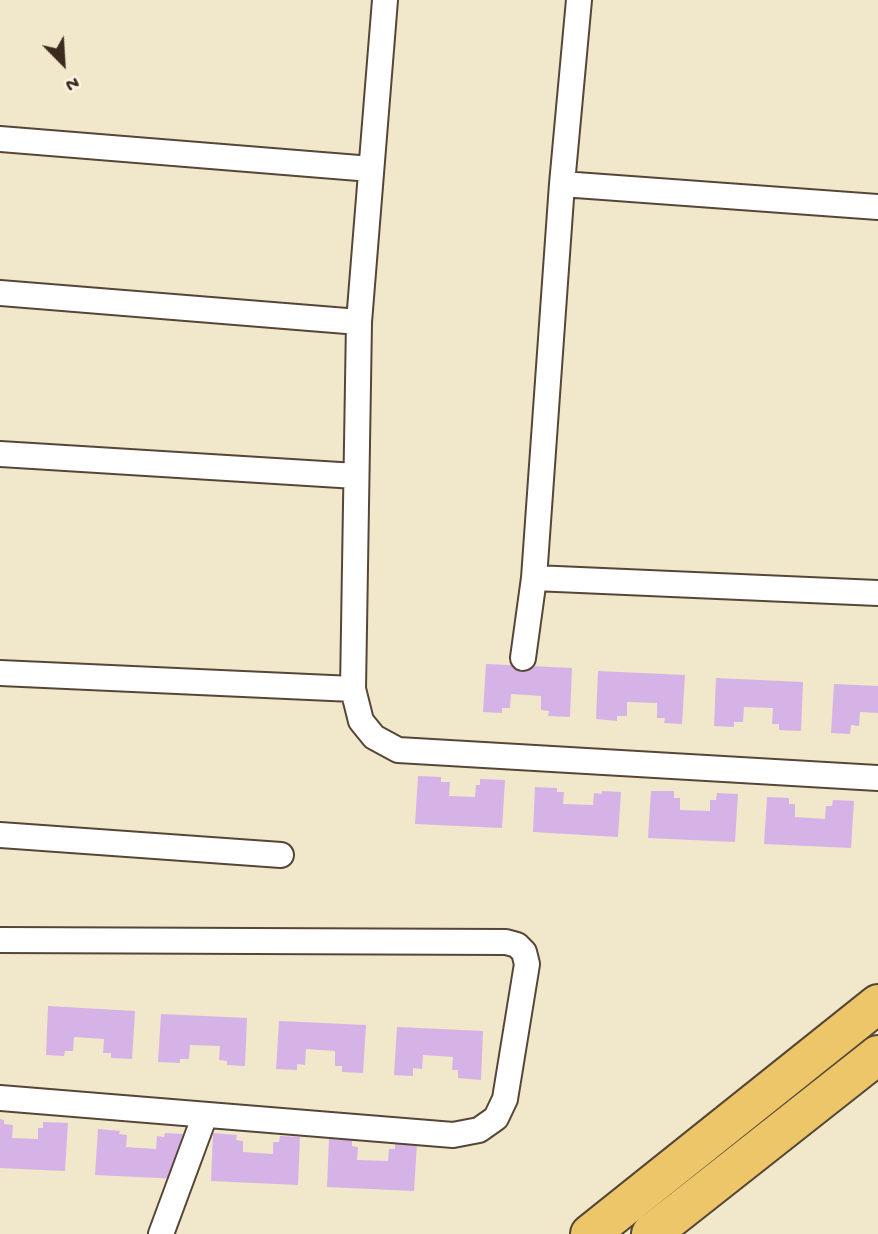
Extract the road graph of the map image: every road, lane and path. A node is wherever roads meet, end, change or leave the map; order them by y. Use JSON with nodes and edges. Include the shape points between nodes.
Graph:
{"nodes":[{"id":1,"x":385,"y":0,"type":"edge"},
{"id":2,"x":579,"y":0,"type":"edge"},
{"id":3,"x":0,"y":139,"type":"edge"},
{"id":4,"x":372,"y":169,"type":"junction"},
{"id":5,"x":562,"y":184,"type":"junction"},
{"id":6,"x":878,"y":207,"type":"edge"},
{"id":7,"x":0,"y":293,"type":"edge"},
{"id":8,"x":359,"y":322,"type":"junction"},
{"id":9,"x":0,"y":454,"type":"edge"},
{"id":10,"x":356,"y":476,"type":"junction"},
{"id":11,"x":534,"y":578,"type":"junction"},
{"id":12,"x":878,"y":593,"type":"edge"},
{"id":13,"x":523,"y":658,"type":"dead end"},
{"id":14,"x":0,"y":673,"type":"edge"},
{"id":15,"x":353,"y":689,"type":"junction"},
{"id":16,"x":878,"y":778,"type":"edge"},
{"id":17,"x":0,"y":835,"type":"edge"},
{"id":18,"x":281,"y":855,"type":"dead end"},
{"id":19,"x":0,"y":940,"type":"edge"},
{"id":20,"x":878,"y":1004,"type":"edge"},
{"id":21,"x":878,"y":1055,"type":"edge"},
{"id":22,"x":0,"y":1098,"type":"edge"},
{"id":23,"x":205,"y":1115,"type":"junction"},
{"id":24,"x":161,"y":1234,"type":"edge"},
{"id":25,"x":590,"y":1234,"type":"edge"},
{"id":26,"x":651,"y":1234,"type":"edge"}],
"edges":[{"from":1,"to":4,"type":"street"},
{"from":2,"to":5,"type":"street"},
{"from":3,"to":4,"type":"street"},
{"from":4,"to":8,"type":"street"},
{"from":5,"to":6,"type":"street"},
{"from":5,"to":11,"type":"street"},
{"from":7,"to":8,"type":"street"},
{"from":8,"to":10,"type":"street"},
{"from":9,"to":10,"type":"street"},
{"from":10,"to":15,"type":"street"},
{"from":11,"to":12,"type":"street"},
{"from":11,"to":13,"type":"street"},
{"from":14,"to":15,"type":"street"},
{"from":15,"to":16,"type":"street","via":[[361,721],[374,737],[398,750]]},
{"from":17,"to":18,"type":"street"},
{"from":19,"to":23,"type":"street","via":[[506,942],[524,953],[527,964],[505,1099],[496,1118],[478,1129],[453,1135]]},
{"from":20,"to":25,"type":"main road"},
{"from":21,"to":26,"type":"main road"},
{"from":22,"to":23,"type":"street"},
{"from":23,"to":24,"type":"street"}]}
